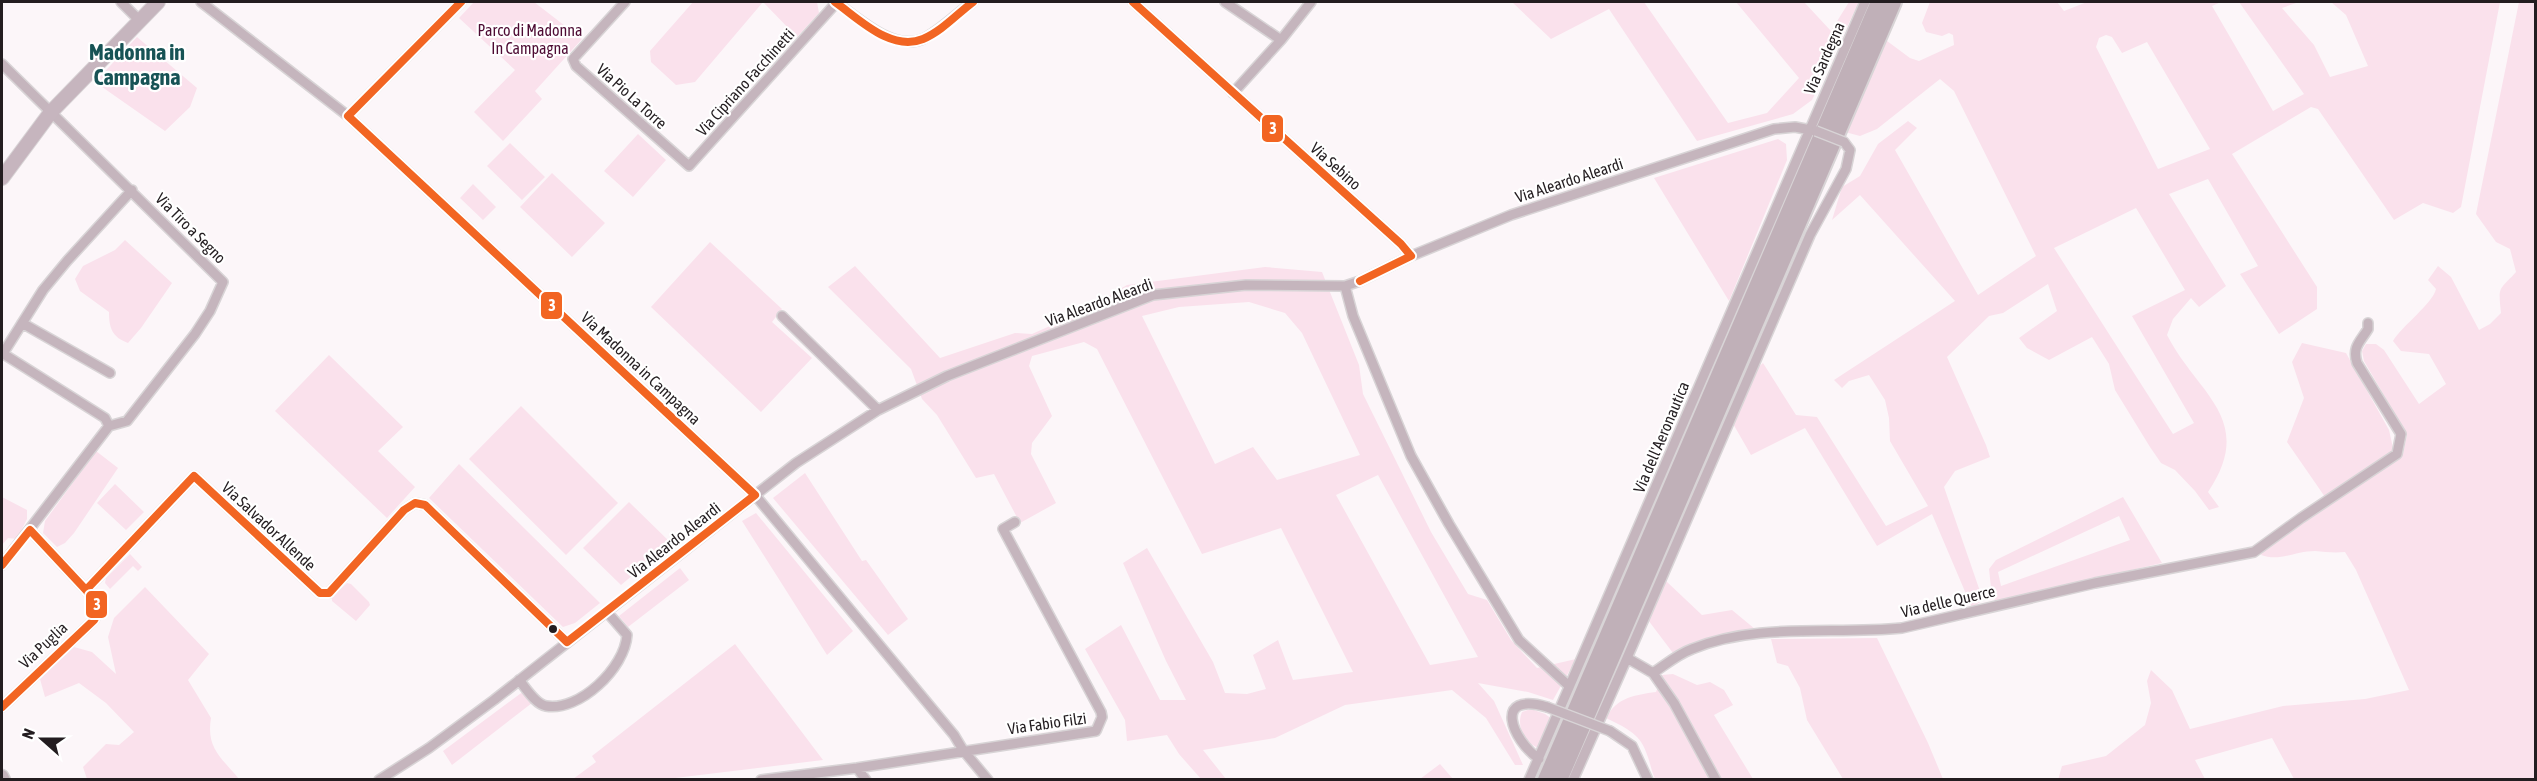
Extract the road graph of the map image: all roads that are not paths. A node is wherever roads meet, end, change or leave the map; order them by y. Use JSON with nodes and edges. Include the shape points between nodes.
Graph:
{"nodes":[{"id":1,"x":121,"y":2,"type":"edge"},
{"id":2,"x":158,"y":2,"type":"edge"},
{"id":3,"x":201,"y":2,"type":"edge"},
{"id":4,"x":461,"y":2,"type":"edge"},
{"id":5,"x":625,"y":2,"type":"edge"},
{"id":6,"x":836,"y":2,"type":"edge"},
{"id":7,"x":973,"y":2,"type":"edge"},
{"id":8,"x":1133,"y":2,"type":"edge"},
{"id":9,"x":1225,"y":2,"type":"edge"},
{"id":10,"x":1311,"y":2,"type":"edge"},
{"id":11,"x":1865,"y":2,"type":"edge"},
{"id":12,"x":1879,"y":2,"type":"edge"},
{"id":13,"x":1893,"y":2,"type":"edge"},
{"id":14,"x":139,"y":20,"type":"junction"},
{"id":15,"x":1281,"y":40,"type":"junction"},
{"id":16,"x":2,"y":64,"type":"edge"},
{"id":17,"x":1233,"y":93,"type":"junction"},
{"id":18,"x":51,"y":112,"type":"junction"},
{"id":19,"x":348,"y":116,"type":"junction"},
{"id":20,"x":1813,"y":129,"type":"junction"},
{"id":21,"x":700,"y":155,"type":"joint"},
{"id":22,"x":2,"y":178,"type":"edge"},
{"id":23,"x":132,"y":190,"type":"junction"},
{"id":24,"x":1412,"y":256,"type":"junction"},
{"id":25,"x":1345,"y":286,"type":"junction"},
{"id":26,"x":782,"y":316,"type":"dead end"},
{"id":27,"x":22,"y":323,"type":"junction"},
{"id":28,"x":2368,"y":323,"type":"dead end"},
{"id":29,"x":2,"y":354,"type":"edge"},
{"id":30,"x":110,"y":373,"type":"dead end"},
{"id":31,"x":878,"y":410,"type":"junction"},
{"id":32,"x":108,"y":426,"type":"junction"},
{"id":33,"x":755,"y":495,"type":"junction"},
{"id":34,"x":1015,"y":522,"type":"dead end"},
{"id":35,"x":30,"y":530,"type":"junction"},
{"id":36,"x":2,"y":565,"type":"edge"},
{"id":37,"x":86,"y":590,"type":"junction"},
{"id":38,"x":607,"y":612,"type":"junction"},
{"id":39,"x":567,"y":642,"type":"junction"},
{"id":40,"x":1627,"y":658,"type":"junction"},
{"id":41,"x":1653,"y":673,"type":"junction"},
{"id":42,"x":519,"y":680,"type":"junction"},
{"id":43,"x":1569,"y":686,"type":"junction"},
{"id":44,"x":2,"y":707,"type":"edge"},
{"id":45,"x":963,"y":750,"type":"junction"},
{"id":46,"x":1539,"y":759,"type":"junction"},
{"id":47,"x":856,"y":768,"type":"junction"},
{"id":48,"x":379,"y":780,"type":"edge"},
{"id":49,"x":761,"y":780,"type":"edge"},
{"id":50,"x":866,"y":780,"type":"edge"},
{"id":51,"x":988,"y":780,"type":"edge"},
{"id":52,"x":1529,"y":780,"type":"edge"},
{"id":53,"x":1546,"y":780,"type":"edge"},
{"id":54,"x":1559,"y":780,"type":"edge"},
{"id":55,"x":1573,"y":780,"type":"edge"},
{"id":56,"x":1648,"y":780,"type":"edge"},
{"id":57,"x":1716,"y":780,"type":"edge"}],
"edges":[{"from":1,"to":14,"type":"street"},
{"from":2,"to":14,"type":"main road"},
{"from":3,"to":19,"type":"street","name":"Via Madonna in Campagna"},
{"from":4,"to":19,"type":"street"},
{"from":5,"to":21,"type":"street","name":"Via Pio La Torre","via":[[573,59],[576,66],[689,166]]},
{"from":6,"to":7,"type":"street","via":[[896,42],[924,38]]},
{"from":6,"to":21,"type":"street","name":"Via Cipriano Facchinetti"},
{"from":8,"to":17,"type":"street","name":"Via Sebino"},
{"from":9,"to":15,"type":"street"},
{"from":10,"to":15,"type":"street"},
{"from":11,"to":20,"type":"street","name":"Via Sardegna"},
{"from":12,"to":53,"type":"highway"},
{"from":13,"to":54,"type":"highway"},
{"from":14,"to":18,"type":"main road"},
{"from":15,"to":17,"type":"street"},
{"from":16,"to":18,"type":"street","name":"Via Tiro a Segno"},
{"from":17,"to":24,"type":"street","name":"Via Sebino"},
{"from":18,"to":22,"type":"main road"},
{"from":18,"to":23,"type":"street","name":"Via Tiro a Segno"},
{"from":19,"to":33,"type":"street","name":"Via Madonna in Campagna"},
{"from":20,"to":24,"type":"street","name":"Via Aleardo Aleardi","via":[[1774,129],[1511,214]]},
{"from":20,"to":40,"type":"street","bridge":true,"via":[[1844,142],[1850,150],[1846,169],[1810,235]]},
{"from":20,"to":43,"type":"street","name":"Via dell'Aeronautica"},
{"from":23,"to":27,"type":"street","via":[[43,290]]},
{"from":23,"to":32,"type":"street","name":"Via Tiro a Segno","via":[[223,282],[195,334],[127,421]]},
{"from":24,"to":25,"type":"street","name":"Via Aleardo Aleardi"},
{"from":25,"to":31,"type":"street","name":"Via Aleardo Aleardi","via":[[1246,285],[1153,295],[947,376]]},
{"from":25,"to":43,"type":"street","via":[[1353,316],[1411,456],[1519,640]]},
{"from":26,"to":31,"type":"street"},
{"from":27,"to":29,"type":"street"},
{"from":27,"to":30,"type":"street"},
{"from":28,"to":41,"type":"street","name":"Via delle Querce","via":[[2354,353],[2401,434],[2397,454],[2254,552],[2095,582],[1902,628],[1729,637],[1691,649]]},
{"from":29,"to":32,"type":"street","via":[[105,418]]},
{"from":31,"to":33,"type":"street","name":"Via Aleardo Aleardi","via":[[796,463]]},
{"from":32,"to":35,"type":"street"},
{"from":33,"to":38,"type":"street","name":"Via Aleardo Aleardi"},
{"from":33,"to":45,"type":"street","name":"Via Madonna in Campagna"},
{"from":34,"to":45,"type":"street","name":"Via Fabio Filzi","via":[[1003,529],[1102,717],[1096,731]]},
{"from":35,"to":36,"type":"street"},
{"from":35,"to":37,"type":"street","name":"Via Puglia"},
{"from":37,"to":39,"type":"street","name":"Via Salvador Allende","via":[[194,476],[320,593],[329,593],[404,510],[415,503],[425,505]]},
{"from":37,"to":44,"type":"street","name":"Via Puglia","via":[[100,609],[98,615]]},
{"from":38,"to":39,"type":"street","name":"Via Aleardo Aleardi"},
{"from":38,"to":42,"type":"street","via":[[627,635],[626,645],[616,667],[597,686],[570,701],[545,706]]},
{"from":39,"to":42,"type":"street","name":"Via Aleardo Aleardi"},
{"from":40,"to":41,"type":"street"},
{"from":40,"to":55,"type":"street"},
{"from":41,"to":57,"type":"street"},
{"from":42,"to":48,"type":"street","name":"Via Aleardo Aleardi","via":[[429,748]]},
{"from":43,"to":46,"type":"street","name":"Via dell'Aeronautica"},
{"from":45,"to":47,"type":"street","name":"Via Fabio Filzi"},
{"from":45,"to":51,"type":"street","name":"Via Madonna in Campagna"},
{"from":46,"to":52,"type":"street","name":"Via dell'Aeronautica"},
{"from":46,"to":56,"type":"street","bridge":true,"via":[[1514,728],[1511,717],[1523,703],[1547,707],[1610,731],[1632,747]]},
{"from":47,"to":49,"type":"street","name":"Via Fabio Filzi"},
{"from":47,"to":50,"type":"street"}]}
